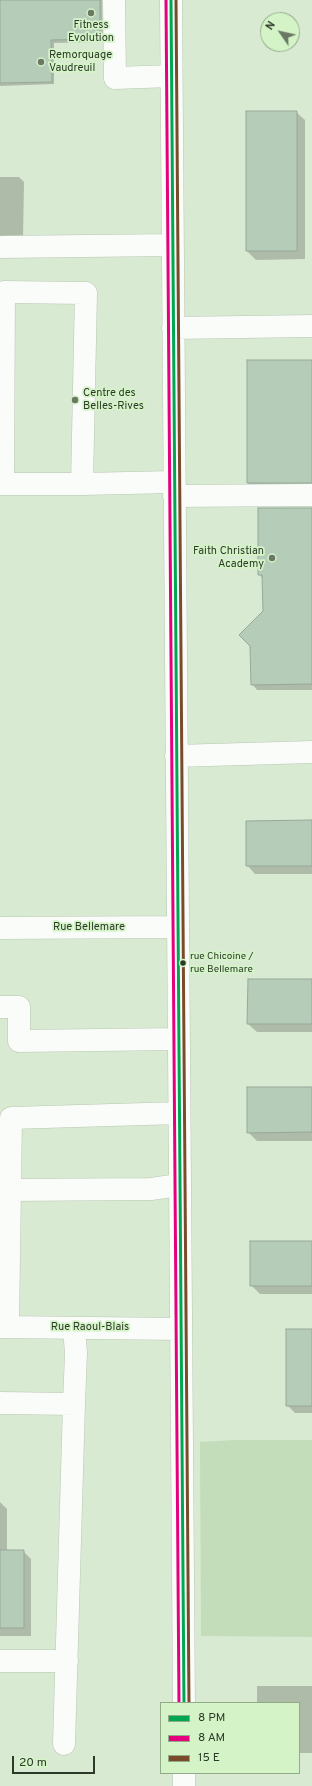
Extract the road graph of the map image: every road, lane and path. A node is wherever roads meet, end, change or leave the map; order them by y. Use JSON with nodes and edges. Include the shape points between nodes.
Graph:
{"nodes":[{"id":1,"x":114,"y":0,"type":"edge"},
{"id":2,"x":171,"y":0,"type":"edge"},
{"id":3,"x":171,"y":76,"type":"junction"},
{"id":4,"x":172,"y":245,"type":"junction"},
{"id":5,"x":0,"y":247,"type":"edge"},
{"id":6,"x":312,"y":326,"type":"edge"},
{"id":7,"x":173,"y":328,"type":"junction"},
{"id":8,"x":2,"y":484,"type":"edge"},
{"id":9,"x":82,"y":484,"type":"junction"},
{"id":10,"x":174,"y":489,"type":"junction"},
{"id":11,"x":312,"y":495,"type":"edge"},
{"id":12,"x":312,"y":752,"type":"edge"},
{"id":13,"x":176,"y":756,"type":"junction"},
{"id":14,"x":177,"y":927,"type":"junction"},
{"id":15,"x":0,"y":928,"type":"edge"},
{"id":16,"x":0,"y":1007,"type":"edge"},
{"id":17,"x":178,"y":1039,"type":"junction"},
{"id":18,"x":179,"y":1113,"type":"junction"},
{"id":19,"x":179,"y":1185,"type":"junction"},
{"id":20,"x":10,"y":1190,"type":"junction"},
{"id":21,"x":4,"y":1327,"type":"edge"},
{"id":22,"x":74,"y":1328,"type":"junction"},
{"id":23,"x":180,"y":1329,"type":"junction"},
{"id":24,"x":0,"y":1403,"type":"edge"},
{"id":25,"x":74,"y":1404,"type":"junction"},
{"id":26,"x":0,"y":1660,"type":"edge"},
{"id":27,"x":67,"y":1661,"type":"junction"},
{"id":28,"x":184,"y":1702,"type":"edge"},
{"id":29,"x":64,"y":1744,"type":"dead end"},
{"id":30,"x":184,"y":1774,"type":"edge"},
{"id":31,"x":184,"y":1786,"type":"edge"}],
"edges":[{"from":1,"to":3,"type":"street","via":[[115,78]]},
{"from":2,"to":3,"type":"street"},
{"from":3,"to":4,"type":"street"},
{"from":4,"to":5,"type":"street"},
{"from":4,"to":7,"type":"street"},
{"from":6,"to":7,"type":"street"},
{"from":7,"to":10,"type":"street"},
{"from":8,"to":9,"type":"street"},
{"from":8,"to":9,"type":"street","via":[[4,292],[86,293]]},
{"from":9,"to":10,"type":"street"},
{"from":10,"to":11,"type":"street"},
{"from":10,"to":13,"type":"street"},
{"from":12,"to":13,"type":"street"},
{"from":13,"to":14,"type":"street"},
{"from":14,"to":15,"type":"street","name":"Rue Bellemare"},
{"from":14,"to":17,"type":"street"},
{"from":16,"to":17,"type":"street","via":[[19,1007],[20,1041]]},
{"from":17,"to":18,"type":"street"},
{"from":18,"to":19,"type":"street"},
{"from":18,"to":20,"type":"street","via":[[11,1118]]},
{"from":19,"to":20,"type":"street","via":[[150,1189]]},
{"from":19,"to":23,"type":"street"},
{"from":20,"to":21,"type":"street"},
{"from":21,"to":22,"type":"street","name":"Rue Raoul-Blais"},
{"from":22,"to":23,"type":"street","name":"Rue Raoul-Blais"},
{"from":22,"to":25,"type":"street"},
{"from":23,"to":28,"type":"street"},
{"from":24,"to":25,"type":"street"},
{"from":25,"to":27,"type":"street"},
{"from":26,"to":27,"type":"street"},
{"from":27,"to":29,"type":"street"},
{"from":30,"to":31,"type":"street"}]}
